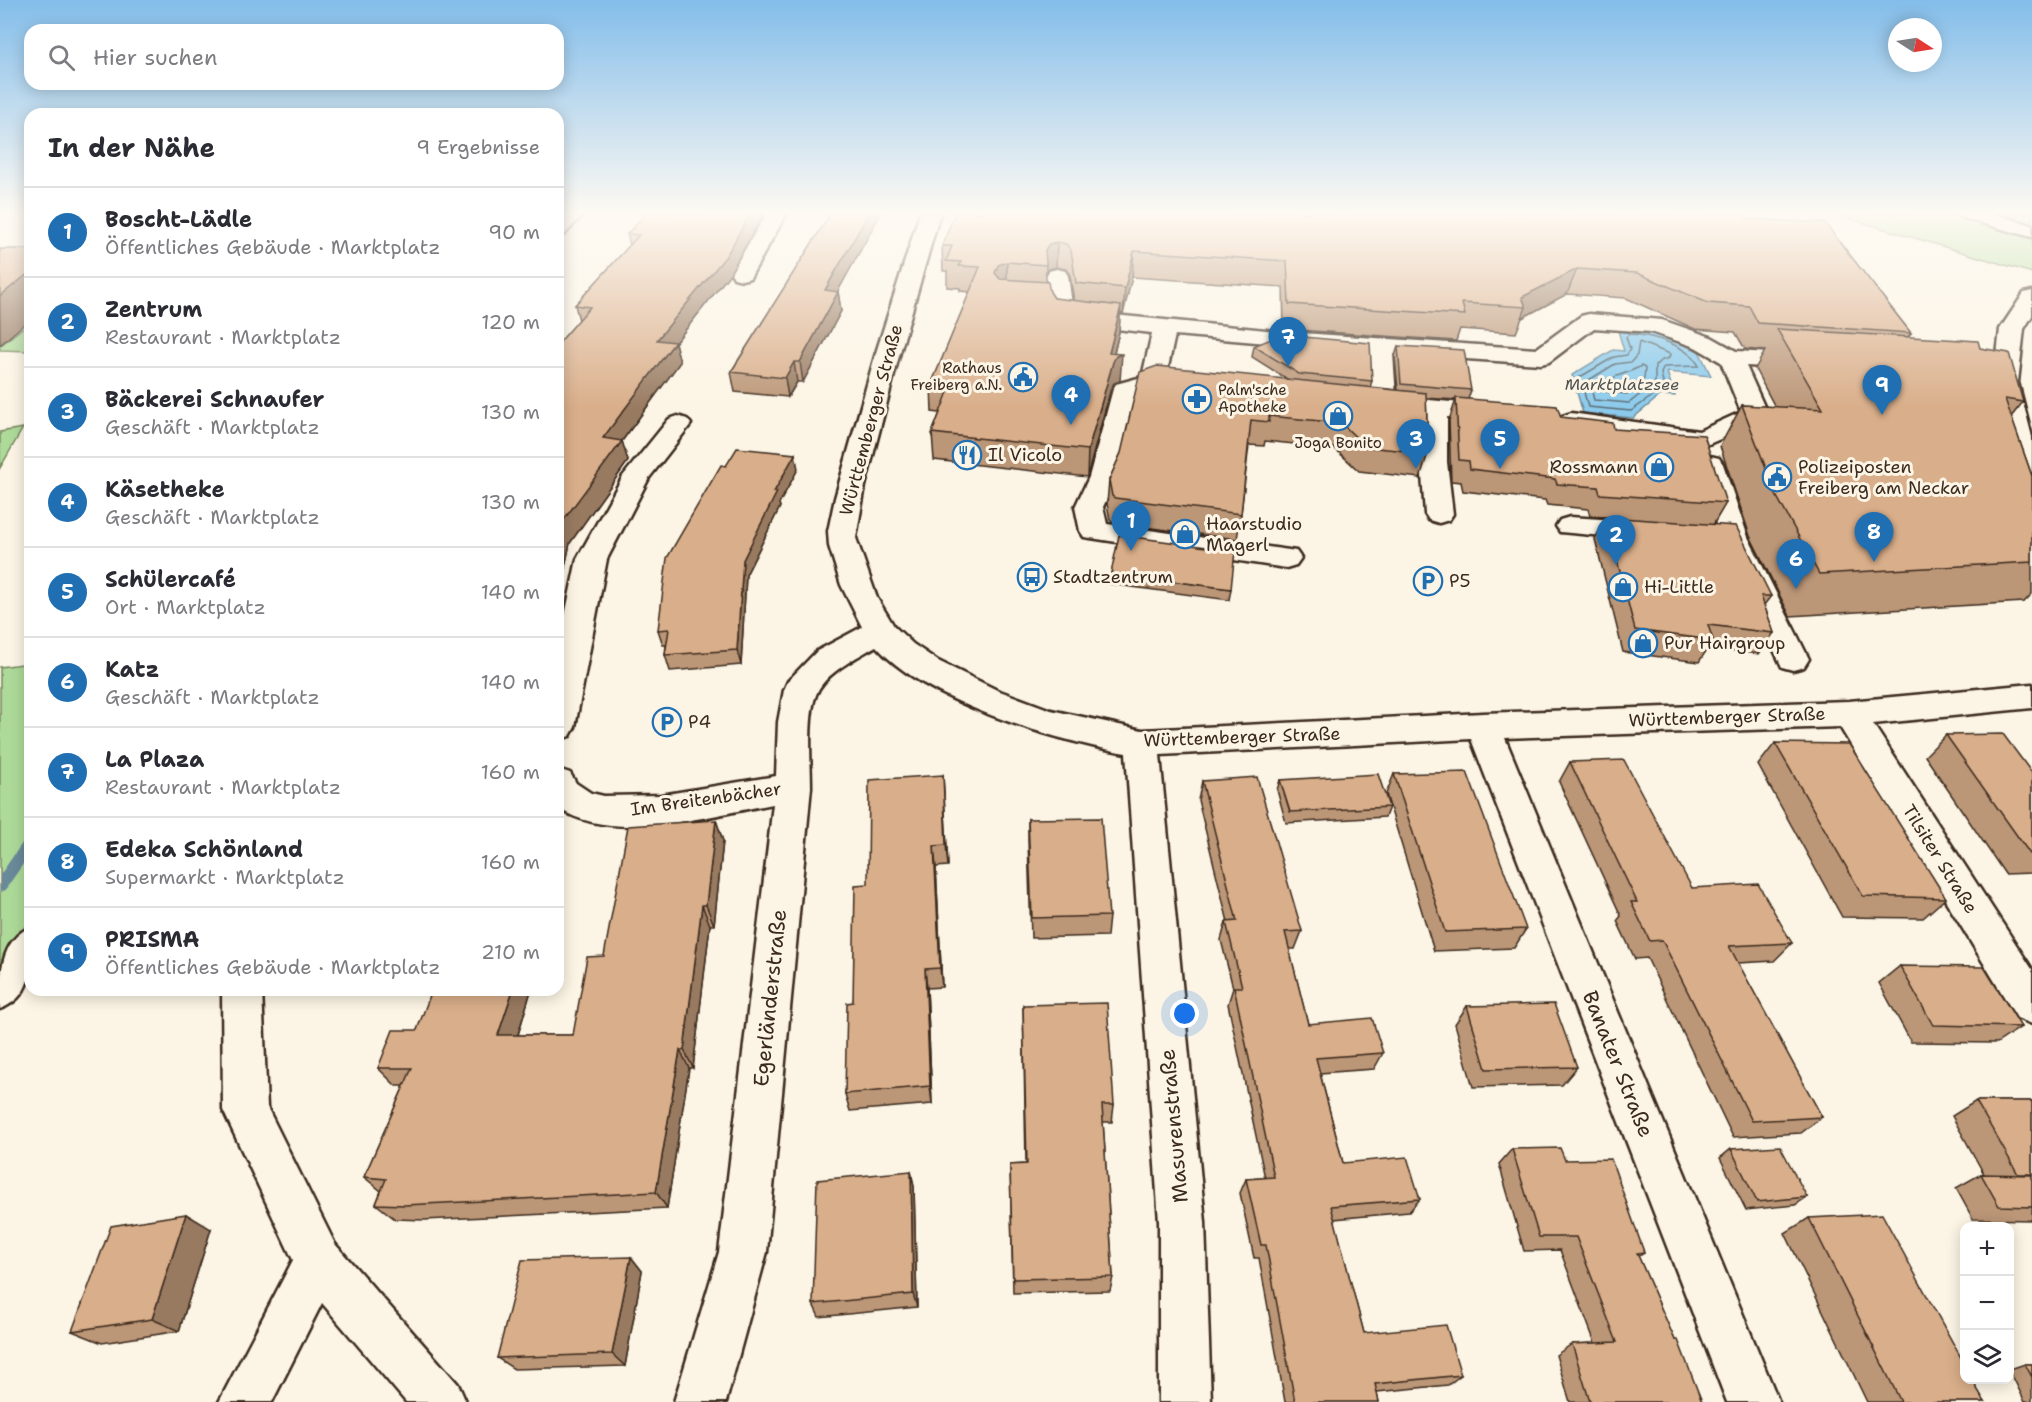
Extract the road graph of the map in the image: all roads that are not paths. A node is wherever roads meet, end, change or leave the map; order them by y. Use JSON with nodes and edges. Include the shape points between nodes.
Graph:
{"nodes":[{"id":1,"x":911,"y":278,"type":"edge"},
{"id":2,"x":1056,"y":278,"type":"edge"},
{"id":3,"x":2032,"y":298,"type":"edge"},
{"id":4,"x":1165,"y":326,"type":"junction"},
{"id":5,"x":1381,"y":346,"type":"junction"},
{"id":6,"x":1731,"y":358,"type":"junction"},
{"id":7,"x":1825,"y":363,"type":"edge"},
{"id":8,"x":1434,"y":409,"type":"junction"},
{"id":9,"x":1484,"y":413,"type":"edge"},
{"id":10,"x":1562,"y":420,"type":"edge"},
{"id":11,"x":678,"y":424,"type":"dead end"},
{"id":12,"x":1702,"y":439,"type":"junction"},
{"id":13,"x":2032,"y":473,"type":"edge"},
{"id":14,"x":1439,"y":514,"type":"dead end"},
{"id":15,"x":1570,"y":526,"type":"dead end"},
{"id":16,"x":1675,"y":533,"type":"edge"},
{"id":17,"x":1286,"y":558,"type":"dead end"},
{"id":18,"x":881,"y":630,"type":"junction"},
{"id":19,"x":1793,"y":659,"type":"dead end"},
{"id":20,"x":2032,"y":696,"type":"edge"},
{"id":21,"x":564,"y":697,"type":"edge"},
{"id":22,"x":1849,"y":714,"type":"junction"},
{"id":23,"x":1483,"y":726,"type":"junction"},
{"id":24,"x":1142,"y":743,"type":"junction"},
{"id":25,"x":793,"y":788,"type":"junction"},
{"id":26,"x":564,"y":794,"type":"edge"},
{"id":27,"x":24,"y":954,"type":"edge"},
{"id":28,"x":0,"y":990,"type":"edge"},
{"id":29,"x":242,"y":996,"type":"edge"},
{"id":30,"x":2032,"y":1005,"type":"edge"},
{"id":31,"x":318,"y":1261,"type":"junction"},
{"id":32,"x":245,"y":1402,"type":"edge"},
{"id":33,"x":440,"y":1402,"type":"edge"},
{"id":34,"x":700,"y":1402,"type":"edge"},
{"id":35,"x":1185,"y":1402,"type":"edge"},
{"id":36,"x":1753,"y":1402,"type":"edge"}],
"edges":[{"from":1,"to":18,"type":"main road","name":"Württemberger Straße","via":[[852,484],[841,536],[860,597]]},
{"from":2,"to":4,"type":"main road","via":[[1048,300],[1062,316]]},
{"from":3,"to":13,"type":"main road","via":[[2012,329],[1996,380]]},
{"from":4,"to":5,"type":"main road"},
{"from":4,"to":17,"type":"main road","via":[[1164,382],[1125,389],[1103,477],[1089,507],[1094,531]]},
{"from":5,"to":6,"type":"main road","via":[[1541,357],[1589,321],[1654,326],[1703,342]]},
{"from":5,"to":8,"type":"main road","via":[[1372,402]]},
{"from":6,"to":7,"type":"main road"},
{"from":6,"to":12,"type":"main road","via":[[1755,416]]},
{"from":8,"to":9,"type":"main road"},
{"from":8,"to":14,"type":"main road"},
{"from":10,"to":12,"type":"main road"},
{"from":11,"to":21,"type":"main road","via":[[637,476],[592,559]]},
{"from":12,"to":19,"type":"main road","via":[[1722,536]]},
{"from":15,"to":16,"type":"main road"},
{"from":18,"to":24,"type":"main road","name":"Württemberger Straße","via":[[900,651],[937,676],[986,698],[1083,731]]},
{"from":18,"to":25,"type":"main road","name":"Egerländerstraße","via":[[828,658],[800,690]]},
{"from":20,"to":22,"type":"main road","name":"Württemberger Straße"},
{"from":22,"to":23,"type":"main road","name":"Württemberger Straße"},
{"from":22,"to":30,"type":"main road","name":"Tilsiter Straße"},
{"from":23,"to":24,"type":"main road","name":"Württemberger Straße"},
{"from":23,"to":36,"type":"main road","name":"Banater Straße"},
{"from":24,"to":35,"type":"main road","name":"Masurenstraße","via":[[1182,1222]]},
{"from":25,"to":26,"type":"main road","name":"Im Breitenbächer","via":[[661,809],[604,811]]},
{"from":25,"to":34,"type":"main road","name":"Egerländerstraße","via":[[743,1252]]},
{"from":27,"to":28,"type":"main road"},
{"from":29,"to":31,"type":"main road","via":[[245,1110]]},
{"from":31,"to":32,"type":"main road"},
{"from":31,"to":33,"type":"main road"}]}
